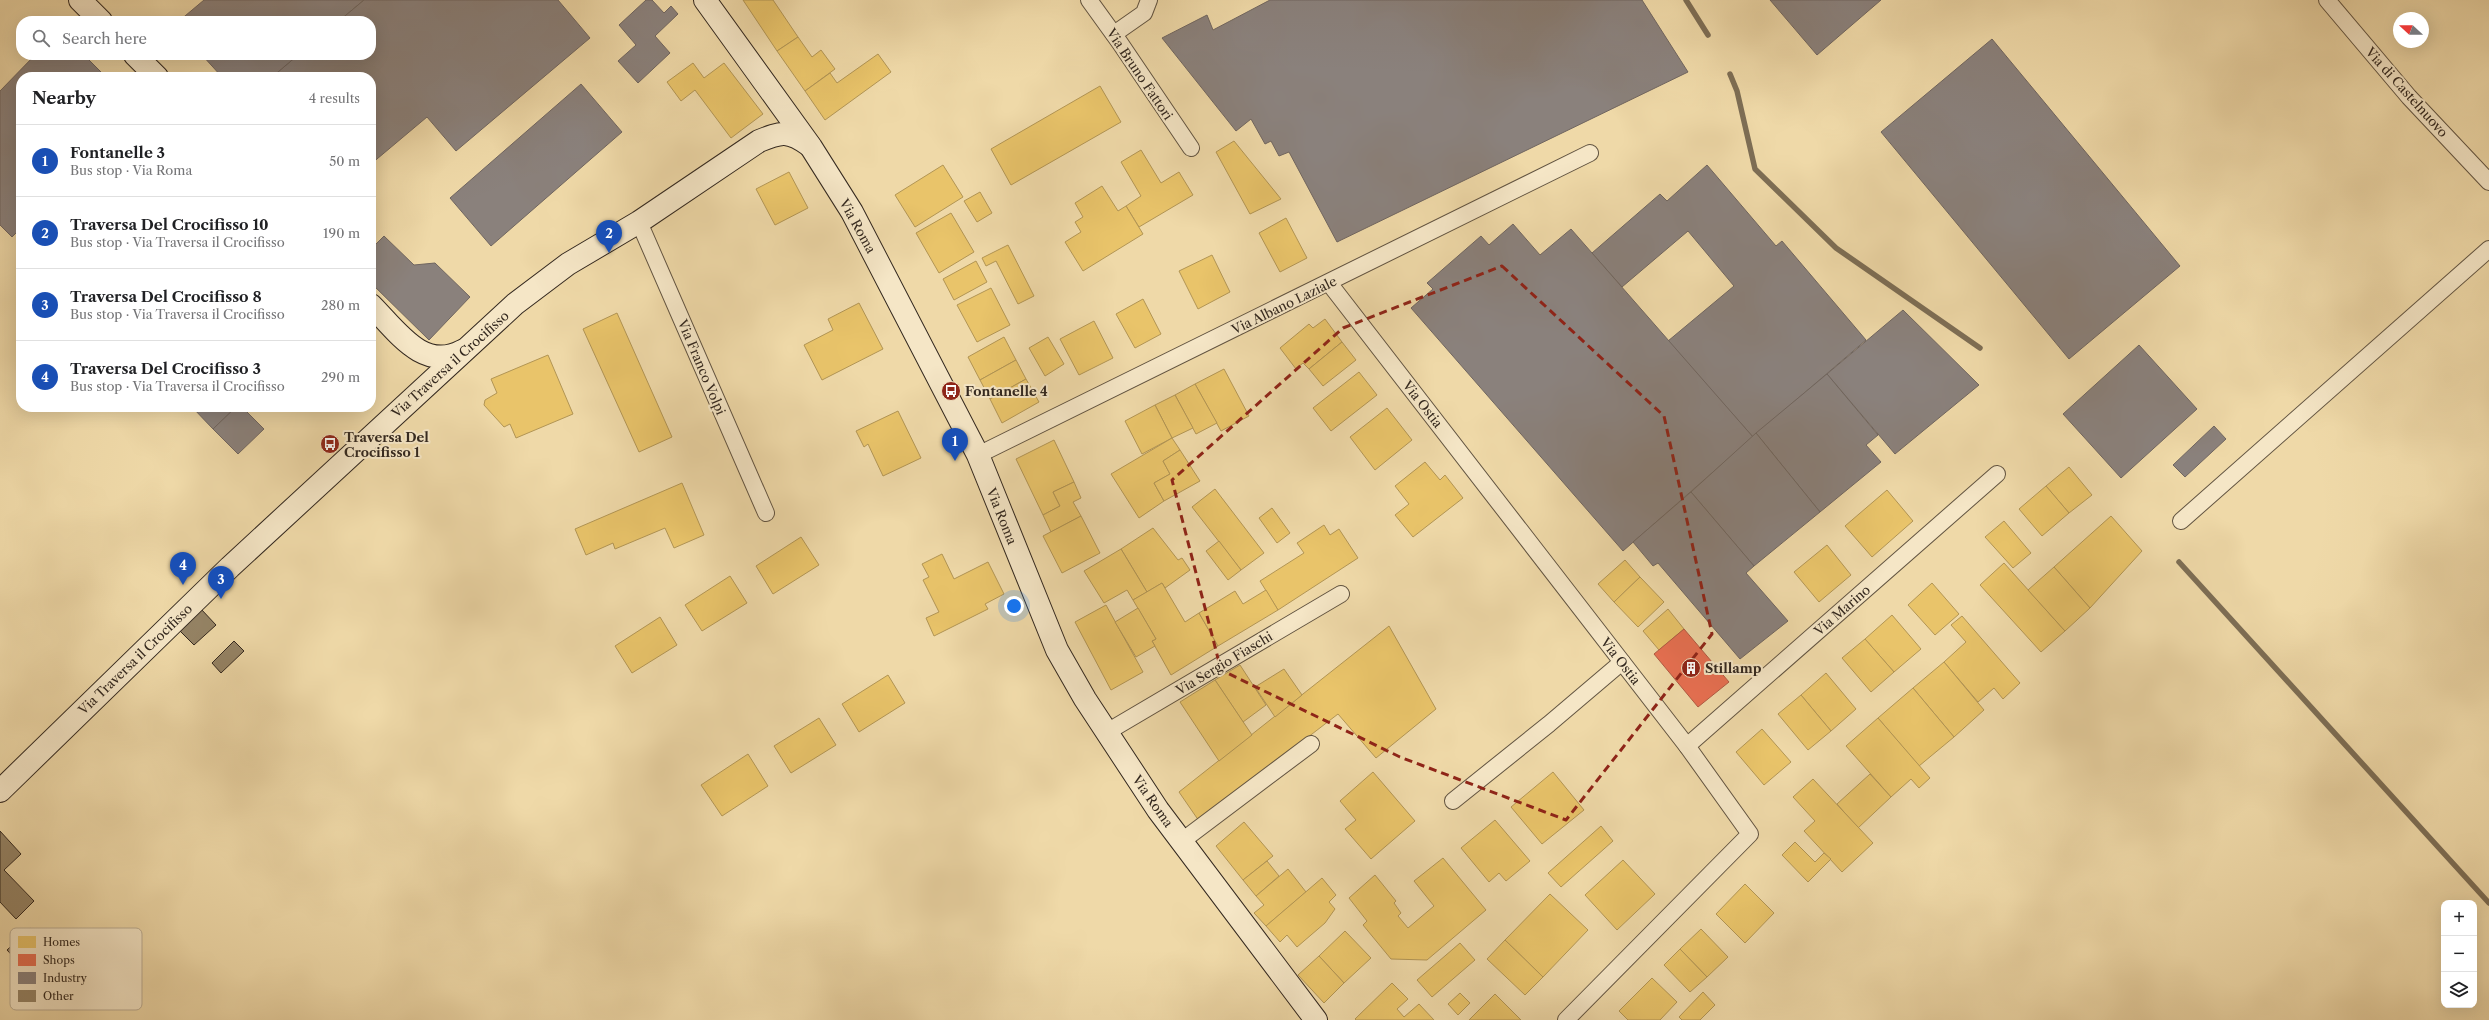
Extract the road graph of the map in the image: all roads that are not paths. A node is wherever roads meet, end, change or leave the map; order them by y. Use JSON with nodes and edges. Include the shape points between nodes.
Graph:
{"nodes":[{"id":1,"x":80,"y":0,"type":"edge"},
{"id":2,"x":705,"y":0,"type":"edge"},
{"id":3,"x":1089,"y":0,"type":"edge"},
{"id":4,"x":1149,"y":0,"type":"edge"},
{"id":5,"x":2327,"y":0,"type":"edge"},
{"id":6,"x":96,"y":16,"type":"edge"},
{"id":7,"x":1114,"y":34,"type":"junction"},
{"id":8,"x":140,"y":60,"type":"edge"},
{"id":9,"x":152,"y":72,"type":"edge"},
{"id":10,"x":769,"y":88,"type":"junction"},
{"id":11,"x":758,"y":141,"type":"junction"},
{"id":12,"x":812,"y":147,"type":"junction"},
{"id":13,"x":1191,"y":148,"type":"dead end"},
{"id":14,"x":1590,"y":153,"type":"dead end"},
{"id":15,"x":2489,"y":182,"type":"edge"},
{"id":16,"x":639,"y":222,"type":"junction"},
{"id":17,"x":2489,"y":249,"type":"edge"},
{"id":18,"x":1329,"y":283,"type":"junction"},
{"id":19,"x":376,"y":310,"type":"edge"},
{"id":20,"x":469,"y":347,"type":"junction"},
{"id":21,"x":415,"y":348,"type":"junction"},
{"id":22,"x":408,"y":402,"type":"junction"},
{"id":23,"x":978,"y":456,"type":"junction"},
{"id":24,"x":1997,"y":474,"type":"dead end"},
{"id":25,"x":766,"y":513,"type":"dead end"},
{"id":26,"x":2181,"y":521,"type":"dead end"},
{"id":27,"x":1341,"y":594,"type":"dead end"},
{"id":28,"x":1622,"y":662,"type":"junction"},
{"id":29,"x":1107,"y":732,"type":"junction"},
{"id":30,"x":1311,"y":744,"type":"dead end"},
{"id":31,"x":1687,"y":746,"type":"junction"},
{"id":32,"x":0,"y":791,"type":"edge"},
{"id":33,"x":1452,"y":801,"type":"dead end"},
{"id":34,"x":1182,"y":841,"type":"junction"},
{"id":35,"x":1316,"y":1020,"type":"edge"},
{"id":36,"x":1566,"y":1020,"type":"edge"}],
"edges":[{"from":1,"to":6,"type":"main road"},
{"from":2,"to":10,"type":"main road","name":"Via Roma"},
{"from":3,"to":7,"type":"street","name":"Via Bruno Fattori"},
{"from":4,"to":7,"type":"street","via":[[1144,13]]},
{"from":5,"to":15,"type":"street","name":"Via di Castelnuovo","via":[[2409,97]]},
{"from":7,"to":13,"type":"street","name":"Via Bruno Fattori"},
{"from":8,"to":9,"type":"main road"},
{"from":10,"to":11,"type":"main road","name":"Via Traversa il Crocifisso","via":[[774,111],[767,129]]},
{"from":10,"to":12,"type":"main road","name":"Via Roma"},
{"from":11,"to":12,"type":"main road","name":"Via Traversa il Crocifisso","via":[[777,134],[789,134]]},
{"from":11,"to":16,"type":"main road","name":"Via Traversa il Crocifisso"},
{"from":12,"to":23,"type":"main road","name":"Via Roma","via":[[852,212]]},
{"from":14,"to":18,"type":"street","name":"Via Albano Laziale"},
{"from":16,"to":20,"type":"main road","name":"Via Traversa il Crocifisso","via":[[568,264],[515,304]]},
{"from":16,"to":25,"type":"street","name":"Via Franco Volpi"},
{"from":17,"to":26,"type":"street"},
{"from":18,"to":23,"type":"street","name":"Via Albano Laziale"},
{"from":18,"to":28,"type":"street","name":"Via Ostia"},
{"from":19,"to":21,"type":"main road"},
{"from":20,"to":21,"type":"main road","via":[[451,357],[440,359]]},
{"from":20,"to":22,"type":"main road","name":"Via Traversa il Crocifisso"},
{"from":21,"to":22,"type":"main road","via":[[423,359],[424,371],[420,385]]},
{"from":22,"to":32,"type":"main road","name":"Via Traversa il Crocifisso","via":[[230,567]]},
{"from":23,"to":29,"type":"main road","name":"Via Roma","via":[[1057,650]]},
{"from":24,"to":31,"type":"street","name":"Via Marino"},
{"from":27,"to":29,"type":"street","name":"Via Sergio Fiaschi"},
{"from":28,"to":31,"type":"street","name":"Via Ostia"},
{"from":28,"to":33,"type":"street"},
{"from":29,"to":34,"type":"main road","name":"Via Roma"},
{"from":30,"to":34,"type":"street"},
{"from":31,"to":36,"type":"street","name":"Via Ostia","via":[[1750,834]]},
{"from":34,"to":35,"type":"main road","name":"Via Roma"}]}
